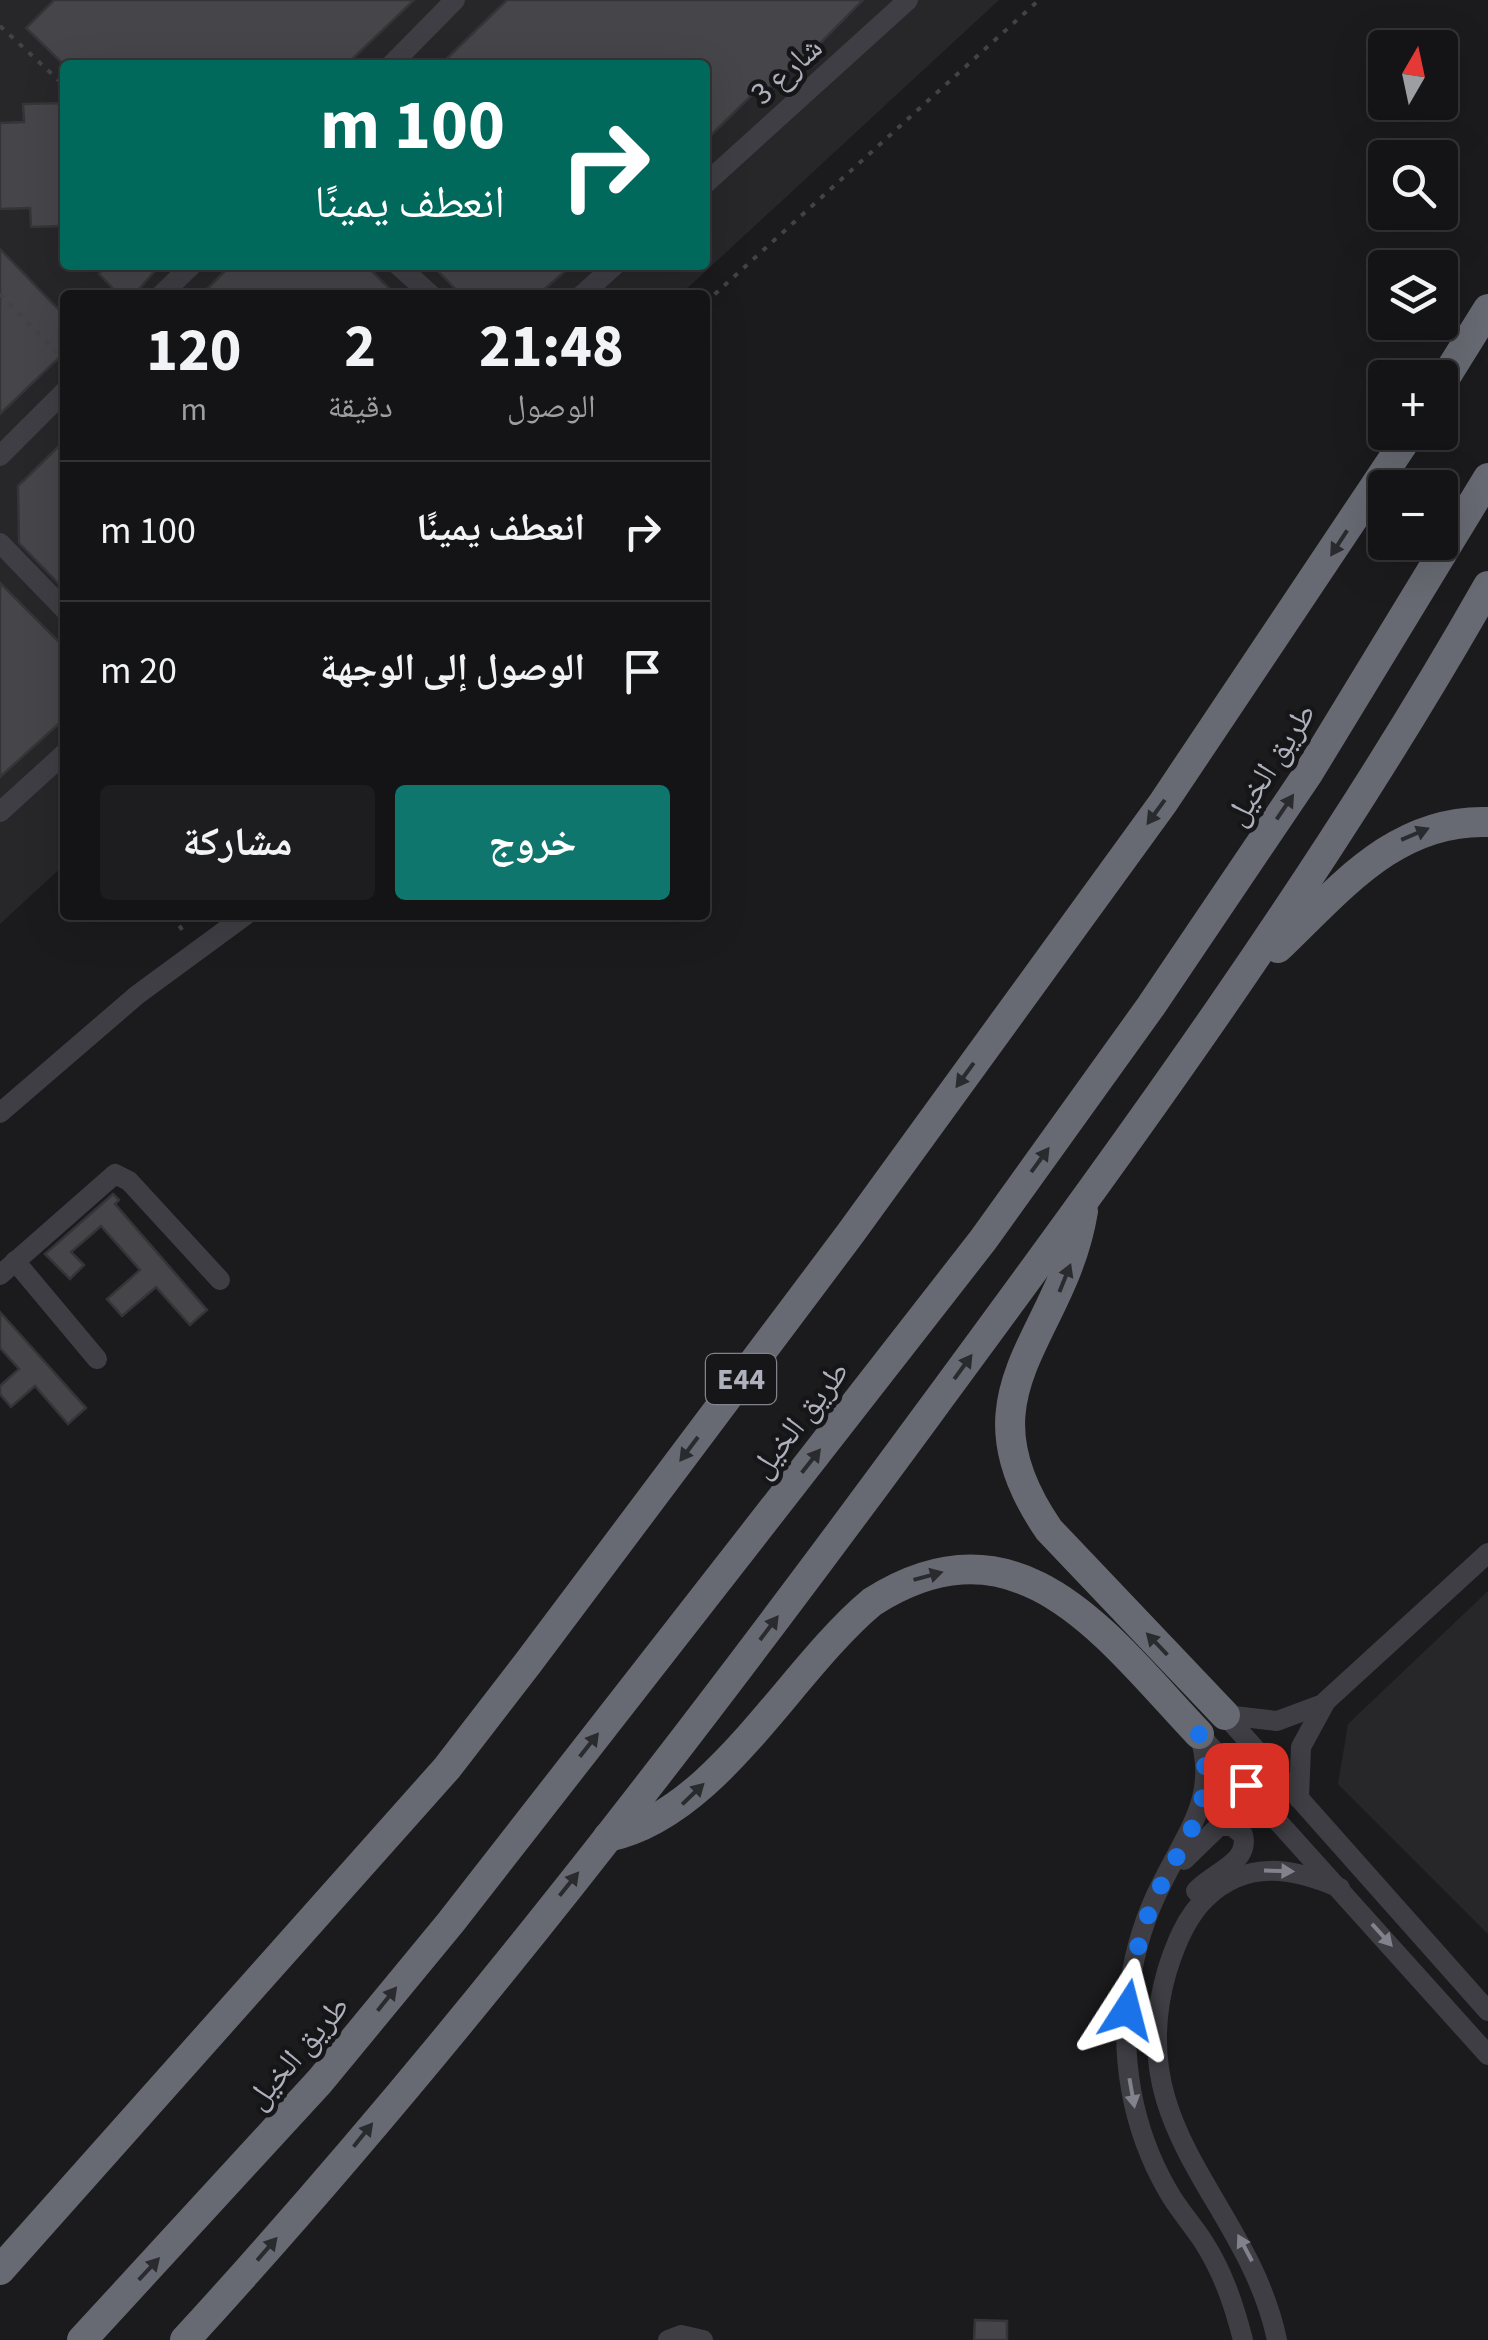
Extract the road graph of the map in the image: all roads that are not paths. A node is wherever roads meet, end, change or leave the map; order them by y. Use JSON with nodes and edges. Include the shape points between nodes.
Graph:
{"nodes":[{"id":1,"x":455,"y":0,"type":"edge"},
{"id":2,"x":908,"y":0,"type":"edge"},
{"id":3,"x":396,"y":60,"type":"edge"},
{"id":4,"x":710,"y":179,"type":"edge"},
{"id":5,"x":187,"y":270,"type":"edge"},
{"id":6,"x":404,"y":270,"type":"edge"},
{"id":7,"x":610,"y":270,"type":"edge"},
{"id":8,"x":167,"y":290,"type":"edge"},
{"id":9,"x":426,"y":290,"type":"edge"},
{"id":10,"x":588,"y":290,"type":"edge"},
{"id":11,"x":1488,"y":309,"type":"edge"},
{"id":12,"x":1456,"y":360,"type":"edge"},
{"id":13,"x":60,"y":396,"type":"edge"},
{"id":14,"x":1399,"y":450,"type":"edge"},
{"id":15,"x":0,"y":456,"type":"edge"},
{"id":16,"x":1488,"y":478,"type":"edge"},
{"id":17,"x":0,"y":544,"type":"edge"},
{"id":18,"x":1488,"y":586,"type":"edge"},
{"id":19,"x":60,"y":605,"type":"edge"},
{"id":20,"x":60,"y":758,"type":"edge"},
{"id":21,"x":0,"y":812,"type":"edge"},
{"id":22,"x":1488,"y":822,"type":"edge"},
{"id":23,"x":239,"y":920,"type":"edge"},
{"id":24,"x":1236,"y":988,"type":"junction"},
{"id":25,"x":0,"y":1113,"type":"edge"},
{"id":26,"x":1084,"y":1203,"type":"junction"},
{"id":27,"x":8,"y":1268,"type":"edge"},
{"id":28,"x":220,"y":1280,"type":"dead end"},
{"id":29,"x":97,"y":1359,"type":"dead end"},
{"id":30,"x":1488,"y":1553,"type":"edge"},
{"id":31,"x":1326,"y":1701,"type":"junction"},
{"id":32,"x":1224,"y":1715,"type":"junction"},
{"id":33,"x":1199,"y":1734,"type":"junction"},
{"id":34,"x":1299,"y":1800,"type":"junction"},
{"id":35,"x":608,"y":1838,"type":"junction"},
{"id":36,"x":1161,"y":1884,"type":"junction"},
{"id":37,"x":1340,"y":1888,"type":"junction"},
{"id":38,"x":1178,"y":1944,"type":"junction"},
{"id":39,"x":1488,"y":2011,"type":"edge"},
{"id":40,"x":1488,"y":2055,"type":"edge"},
{"id":41,"x":0,"y":2270,"type":"edge"},
{"id":42,"x":82,"y":2340,"type":"edge"},
{"id":43,"x":185,"y":2340,"type":"edge"},
{"id":44,"x":668,"y":2340,"type":"edge"},
{"id":45,"x":704,"y":2340,"type":"edge"},
{"id":46,"x":1243,"y":2340,"type":"edge"},
{"id":47,"x":1277,"y":2340,"type":"edge"}],
"edges":[{"from":1,"to":3,"type":"street"},
{"from":2,"to":4,"type":"street","name":"شارع 3"},
{"from":5,"to":8,"type":"street"},
{"from":6,"to":9,"type":"street"},
{"from":7,"to":10,"type":"street"},
{"from":11,"to":12,"type":"highway"},
{"from":13,"to":15,"type":"street"},
{"from":14,"to":41,"type":"highway","name":"طريق الخيل","number":"E44","one_way":true,"via":[[1163,802],[528,1663],[447,1768]]},
{"from":42,"to":16,"type":"highway","name":"طريق الخيل","one_way":true,"via":[[320,2081],[427,1951],[984,1240],[1309,772]]},
{"from":17,"to":19,"type":"street"},
{"from":18,"to":24,"type":"highway","via":[[1374,782]]},
{"from":20,"to":21,"type":"street"},
{"from":24,"to":22,"type":"highway","one_way":true,"via":[[1381,851],[1430,828]]},
{"from":23,"to":25,"type":"street"},
{"from":24,"to":26,"type":"highway"},
{"from":32,"to":26,"type":"highway","one_way":true,"via":[[1049,1530],[1016,1460],[1016,1379],[1068,1273]]},
{"from":35,"to":26,"type":"highway","one_way":true},
{"from":27,"to":28,"type":"street","via":[[115,1174],[129,1181]]},
{"from":27,"to":29,"type":"street"},
{"from":30,"to":31,"type":"street"},
{"from":31,"to":32,"type":"street","via":[[1277,1721]]},
{"from":31,"to":34,"type":"street","via":[[1301,1747]]},
{"from":32,"to":34,"type":"street"},
{"from":35,"to":33,"type":"highway","one_way":true,"via":[[654,1822],[694,1794],[872,1602],[944,1572],[1008,1573],[1065,1598]]},
{"from":33,"to":36,"type":"street","via":[[1207,1779],[1202,1810]]},
{"from":33,"to":37,"type":"street"},
{"from":34,"to":39,"type":"street"},
{"from":43,"to":35,"type":"highway","one_way":true},
{"from":36,"to":38,"type":"street","via":[[1219,1826],[1243,1835],[1242,1854],[1189,1902]]},
{"from":36,"to":46,"type":"street","one_way":true,"via":[[1130,1984],[1130,2090],[1145,2142],[1169,2193],[1216,2262]]},
{"from":38,"to":37,"type":"street","one_way":true,"via":[[1202,1901],[1243,1874],[1292,1870]]},
{"from":37,"to":40,"type":"street","one_way":true},
{"from":47,"to":38,"type":"street","one_way":true,"via":[[1252,2261],[1194,2170],[1164,2094],[1158,2021]]},
{"from":44,"to":45,"type":"street"}]}
